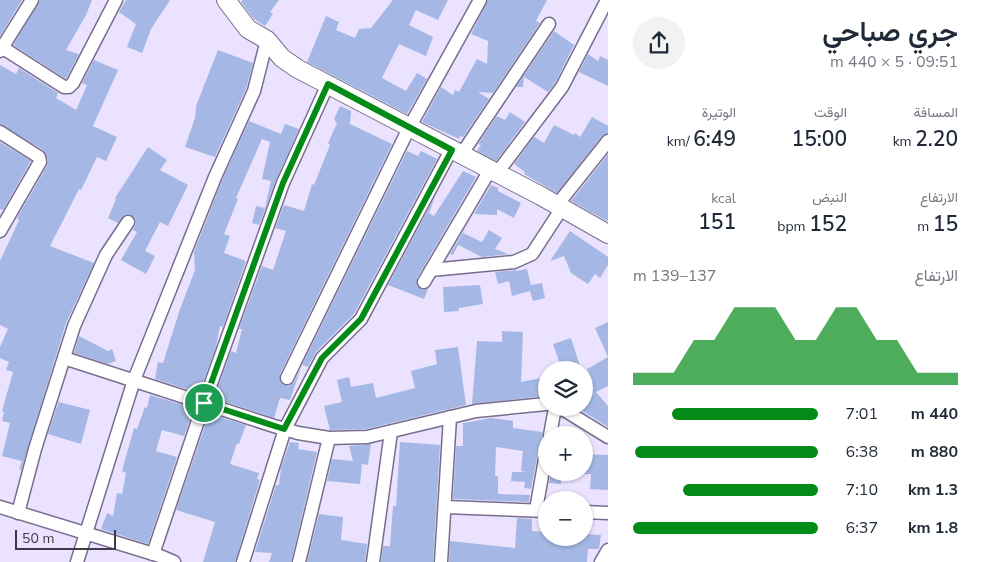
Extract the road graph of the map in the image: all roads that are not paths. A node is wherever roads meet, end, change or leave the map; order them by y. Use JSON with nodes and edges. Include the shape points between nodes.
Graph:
{"nodes":[{"id":1,"x":32,"y":0,"type":"edge"},
{"id":2,"x":116,"y":0,"type":"edge"},
{"id":3,"x":226,"y":0,"type":"edge"},
{"id":4,"x":480,"y":0,"type":"edge"},
{"id":5,"x":607,"y":0,"type":"edge"},
{"id":6,"x":549,"y":24,"type":"dead end"},
{"id":7,"x":267,"y":40,"type":"junction"},
{"id":8,"x":1,"y":48,"type":"edge"},
{"id":9,"x":328,"y":84,"type":"junction"},
{"id":10,"x":409,"y":128,"type":"junction"},
{"id":11,"x":0,"y":132,"type":"edge"},
{"id":12,"x":608,"y":141,"type":"edge"},
{"id":13,"x":456,"y":153,"type":"junction"},
{"id":14,"x":493,"y":172,"type":"junction"},
{"id":15,"x":559,"y":207,"type":"junction"},
{"id":16,"x":128,"y":222,"type":"dead end"},
{"id":17,"x":0,"y":231,"type":"edge"},
{"id":18,"x":608,"y":234,"type":"edge"},
{"id":19,"x":431,"y":270,"type":"junction"},
{"id":20,"x":424,"y":282,"type":"dead end"},
{"id":21,"x":64,"y":358,"type":"junction"},
{"id":22,"x":287,"y":378,"type":"dead end"},
{"id":23,"x":134,"y":380,"type":"junction"},
{"id":24,"x":204,"y":403,"type":"junction"},
{"id":25,"x":538,"y":405,"type":"edge"},
{"id":26,"x":574,"y":416,"type":"edge"},
{"id":27,"x":450,"y":417,"type":"junction"},
{"id":28,"x":284,"y":429,"type":"junction"},
{"id":29,"x":391,"y":432,"type":"junction"},
{"id":30,"x":608,"y":437,"type":"edge"},
{"id":31,"x":329,"y":438,"type":"junction"},
{"id":32,"x":0,"y":507,"type":"edge"},
{"id":33,"x":445,"y":508,"type":"junction"},
{"id":34,"x":538,"y":511,"type":"edge"},
{"id":35,"x":593,"y":512,"type":"edge"},
{"id":36,"x":18,"y":513,"type":"junction"},
{"id":37,"x":608,"y":513,"type":"edge"},
{"id":38,"x":86,"y":533,"type":"junction"},
{"id":39,"x":608,"y":550,"type":"edge"},
{"id":40,"x":153,"y":554,"type":"junction"},
{"id":41,"x":77,"y":562,"type":"edge"},
{"id":42,"x":174,"y":562,"type":"edge"},
{"id":43,"x":243,"y":562,"type":"edge"},
{"id":44,"x":299,"y":562,"type":"edge"},
{"id":45,"x":373,"y":562,"type":"edge"},
{"id":46,"x":441,"y":562,"type":"edge"},
{"id":47,"x":601,"y":562,"type":"edge"}],
"edges":[{"from":1,"to":8,"type":"street"},
{"from":2,"to":8,"type":"street","via":[[69,87]]},
{"from":3,"to":7,"type":"street","via":[[248,29]]},
{"from":4,"to":10,"type":"street"},
{"from":5,"to":14,"type":"street","via":[[562,87]]},
{"from":6,"to":13,"type":"street"},
{"from":7,"to":9,"type":"street","via":[[282,58]]},
{"from":7,"to":23,"type":"street","via":[[254,91],[215,177]]},
{"from":9,"to":10,"type":"street"},
{"from":9,"to":24,"type":"street","via":[[283,183]]},
{"from":10,"to":13,"type":"street"},
{"from":10,"to":22,"type":"street"},
{"from":11,"to":17,"type":"street","via":[[40,160]]},
{"from":12,"to":15,"type":"street"},
{"from":13,"to":14,"type":"street"},
{"from":13,"to":28,"type":"street","via":[[361,319],[322,358]]},
{"from":14,"to":15,"type":"street"},
{"from":14,"to":19,"type":"street"},
{"from":15,"to":18,"type":"street"},
{"from":15,"to":19,"type":"street","via":[[536,248],[526,258]]},
{"from":16,"to":21,"type":"street","via":[[106,255],[74,326]]},
{"from":19,"to":20,"type":"street"},
{"from":21,"to":23,"type":"street"},
{"from":21,"to":36,"type":"street"},
{"from":23,"to":24,"type":"street"},
{"from":23,"to":38,"type":"street"},
{"from":24,"to":28,"type":"street"},
{"from":24,"to":40,"type":"street"},
{"from":25,"to":27,"type":"street"},
{"from":26,"to":30,"type":"street"},
{"from":27,"to":29,"type":"street"},
{"from":27,"to":33,"type":"street"},
{"from":28,"to":31,"type":"street"},
{"from":28,"to":43,"type":"street"},
{"from":29,"to":31,"type":"street","via":[[367,438]]},
{"from":29,"to":45,"type":"street"},
{"from":31,"to":44,"type":"street"},
{"from":32,"to":36,"type":"street"},
{"from":33,"to":34,"type":"street"},
{"from":33,"to":46,"type":"street"},
{"from":35,"to":37,"type":"street"},
{"from":36,"to":38,"type":"street"},
{"from":38,"to":40,"type":"street"},
{"from":38,"to":41,"type":"street"},
{"from":39,"to":47,"type":"street"},
{"from":40,"to":42,"type":"street"}]}
